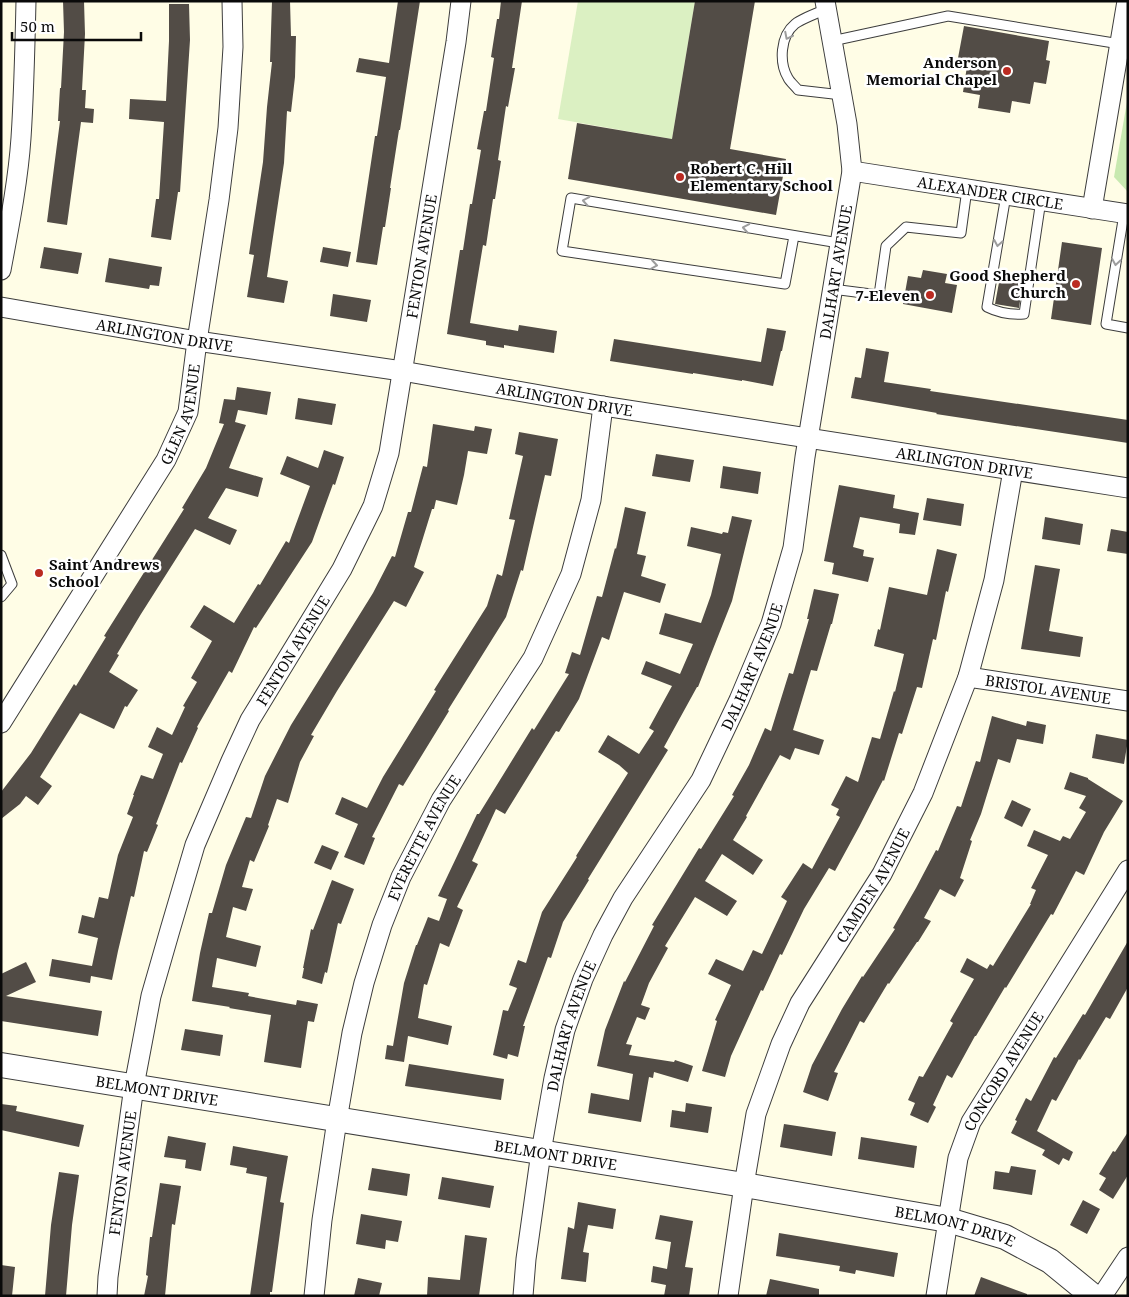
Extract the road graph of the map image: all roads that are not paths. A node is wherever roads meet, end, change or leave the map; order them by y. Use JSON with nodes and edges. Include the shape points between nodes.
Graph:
{"nodes":[{"id":1,"x":26,"y":1,"type":"edge"},
{"id":2,"x":232,"y":1,"type":"edge"},
{"id":3,"x":461,"y":1,"type":"edge"},
{"id":4,"x":1127,"y":1,"type":"edge"},
{"id":5,"x":826,"y":5,"type":"edge"},
{"id":6,"x":832,"y":40,"type":"junction"},
{"id":7,"x":1120,"y":44,"type":"junction"},
{"id":8,"x":842,"y":95,"type":"junction"},
{"id":9,"x":852,"y":171,"type":"junction"},
{"id":10,"x":966,"y":189,"type":"junction"},
{"id":11,"x":1006,"y":195,"type":"junction"},
{"id":12,"x":1041,"y":200,"type":"junction"},
{"id":13,"x":1092,"y":208,"type":"junction"},
{"id":14,"x":1126,"y":214,"type":"edge"},
{"id":15,"x":794,"y":236,"type":"junction"},
{"id":16,"x":839,"y":243,"type":"junction"},
{"id":17,"x":1,"y":270,"type":"edge"},
{"id":18,"x":832,"y":288,"type":"junction"},
{"id":19,"x":1,"y":307,"type":"edge"},
{"id":20,"x":1128,"y":328,"type":"edge"},
{"id":21,"x":197,"y":340,"type":"junction"},
{"id":22,"x":402,"y":371,"type":"junction"},
{"id":23,"x":604,"y":406,"type":"junction"},
{"id":24,"x":808,"y":438,"type":"junction"},
{"id":25,"x":1013,"y":470,"type":"junction"},
{"id":26,"x":1128,"y":488,"type":"edge"},
{"id":27,"x":1,"y":555,"type":"edge"},
{"id":28,"x":1,"y":597,"type":"edge"},
{"id":29,"x":968,"y":677,"type":"junction"},
{"id":30,"x":1128,"y":701,"type":"edge"},
{"id":31,"x":1,"y":723,"type":"edge"},
{"id":32,"x":1128,"y":870,"type":"edge"},
{"id":33,"x":1,"y":1065,"type":"edge"},
{"id":34,"x":134,"y":1086,"type":"junction"},
{"id":35,"x":337,"y":1120,"type":"junction"},
{"id":36,"x":541,"y":1152,"type":"junction"},
{"id":37,"x":744,"y":1185,"type":"junction"},
{"id":38,"x":948,"y":1220,"type":"junction"},
{"id":39,"x":1128,"y":1257,"type":"edge"},
{"id":40,"x":107,"y":1296,"type":"edge"},
{"id":41,"x":314,"y":1296,"type":"edge"},
{"id":42,"x":523,"y":1296,"type":"edge"},
{"id":43,"x":728,"y":1296,"type":"edge"},
{"id":44,"x":936,"y":1296,"type":"edge"},
{"id":45,"x":1093,"y":1296,"type":"edge"},
{"id":46,"x":1102,"y":1296,"type":"edge"}],
"edges":[{"from":1,"to":17,"type":"street","via":[[21,140]]},
{"from":2,"to":21,"type":"street","name":"GLEN AVENUE","via":[[228,128]]},
{"from":3,"to":22,"type":"street","name":"FENTON AVENUE"},
{"from":4,"to":7,"type":"street"},
{"from":5,"to":6,"type":"street","name":"DALHART AVENUE"},
{"from":5,"to":8,"type":"lane","one_way":true,"via":[[795,24],[786,36],[782,50],[783,65],[788,79],[798,90]]},
{"from":6,"to":7,"type":"lane","via":[[948,16]]},
{"from":6,"to":8,"type":"street","name":"DALHART AVENUE"},
{"from":7,"to":13,"type":"street"},
{"from":8,"to":9,"type":"street","name":"DALHART AVENUE"},
{"from":9,"to":10,"type":"street","name":"ALEXANDER CIRCLE"},
{"from":9,"to":16,"type":"street","name":"DALHART AVENUE"},
{"from":10,"to":11,"type":"street","name":"ALEXANDER CIRCLE"},
{"from":10,"to":18,"type":"lane","via":[[961,233],[906,227],[886,246],[880,295]]},
{"from":11,"to":12,"type":"street","name":"ALEXANDER CIRCLE"},
{"from":11,"to":12,"type":"lane","one_way":true,"via":[[987,307],[1014,315],[1024,314]]},
{"from":12,"to":13,"type":"street","name":"ALEXANDER CIRCLE"},
{"from":13,"to":14,"type":"street","name":"ALEXANDER CIRCLE"},
{"from":14,"to":20,"type":"lane","one_way":true,"via":[[1106,324]]},
{"from":15,"to":15,"type":"lane","one_way":true,"via":[[570,198],[562,251],[785,284]]},
{"from":15,"to":16,"type":"lane"},
{"from":16,"to":18,"type":"street","name":"DALHART AVENUE"},
{"from":18,"to":24,"type":"street","name":"DALHART AVENUE"},
{"from":19,"to":21,"type":"street","name":"ARLINGTON DRIVE"},
{"from":21,"to":22,"type":"street","name":"ARLINGTON DRIVE"},
{"from":21,"to":31,"type":"street","name":"GLEN AVENUE","via":[[188,412],[166,460]]},
{"from":22,"to":23,"type":"street","name":"ARLINGTON DRIVE"},
{"from":22,"to":34,"type":"street","name":"FENTON AVENUE","via":[[389,453],[373,506],[342,569],[250,720],[195,845],[151,996]]},
{"from":23,"to":24,"type":"street","name":"ARLINGTON DRIVE"},
{"from":23,"to":35,"type":"street","name":"EVERETTE AVENUE","via":[[591,500],[571,574],[532,658],[441,800],[401,877],[364,983]]},
{"from":24,"to":25,"type":"street","name":"ARLINGTON DRIVE"},
{"from":24,"to":36,"type":"street","name":"DALHART AVENUE","via":[[793,548],[771,624],[701,780],[623,898],[583,979],[563,1039]]},
{"from":25,"to":26,"type":"street","name":"ARLINGTON DRIVE"},
{"from":25,"to":29,"type":"street","name":"CAMDEN AVENUE","via":[[994,580]]},
{"from":27,"to":28,"type":"lane","via":[[12,584]]},
{"from":29,"to":30,"type":"street","name":"BRISTOL AVENUE"},
{"from":29,"to":37,"type":"street","name":"CAMDEN AVENUE","via":[[923,793],[882,874],[800,1003],[781,1044],[756,1114]]},
{"from":32,"to":38,"type":"street","name":"CONCORD AVENUE","via":[[971,1122],[958,1158]]},
{"from":33,"to":34,"type":"street","name":"BELMONT DRIVE"},
{"from":34,"to":35,"type":"street","name":"BELMONT DRIVE"},
{"from":34,"to":40,"type":"street","name":"FENTON AVENUE"},
{"from":35,"to":36,"type":"street","name":"BELMONT DRIVE"},
{"from":35,"to":41,"type":"street","name":"EVERETTE AVENUE"},
{"from":36,"to":37,"type":"street","name":"BELMONT DRIVE"},
{"from":36,"to":42,"type":"street","name":"DALHART AVENUE"},
{"from":37,"to":38,"type":"street","name":"BELMONT DRIVE"},
{"from":37,"to":43,"type":"street","name":"CAMDEN AVENUE"},
{"from":38,"to":44,"type":"street","name":"CONCORD AVENUE"},
{"from":38,"to":45,"type":"street","name":"BELMONT DRIVE","via":[[1005,1237],[1050,1261]]},
{"from":39,"to":46,"type":"street"}]}
